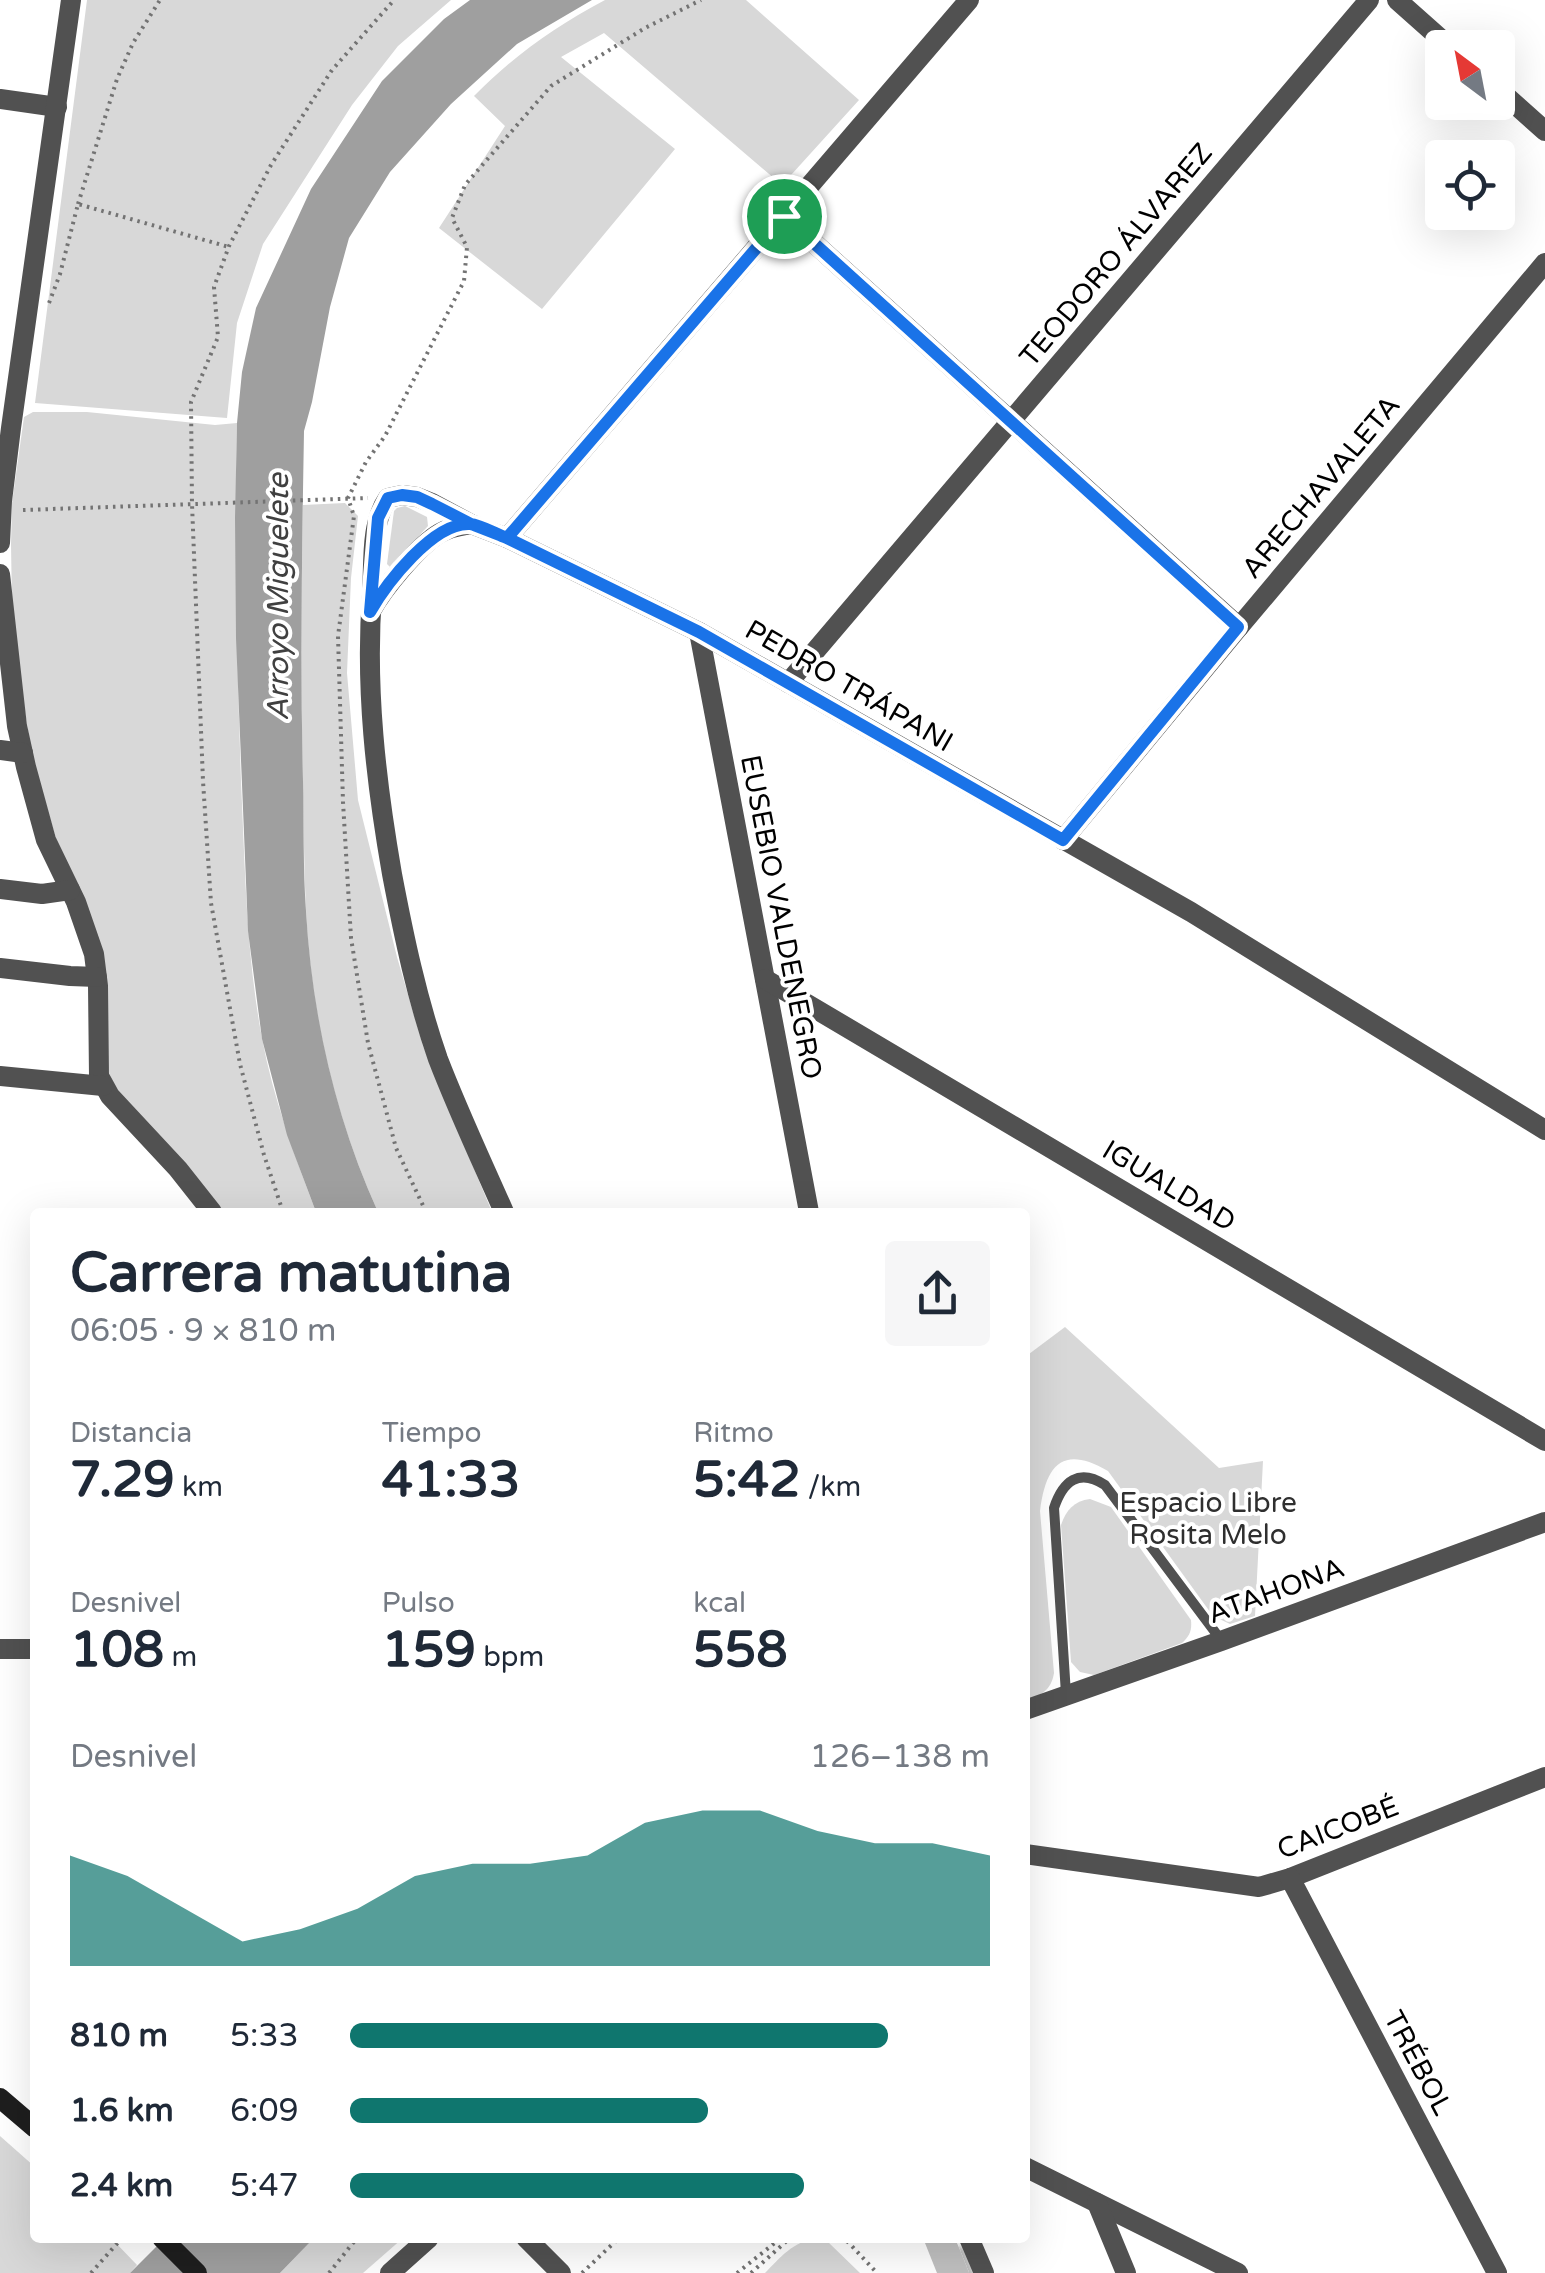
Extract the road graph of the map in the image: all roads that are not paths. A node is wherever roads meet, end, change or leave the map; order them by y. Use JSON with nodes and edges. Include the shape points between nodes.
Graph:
{"nodes":[{"id":1,"x":71,"y":0,"type":"edge"},
{"id":2,"x":969,"y":0,"type":"edge"},
{"id":3,"x":1369,"y":0,"type":"edge"},
{"id":4,"x":1397,"y":0,"type":"edge"},
{"id":5,"x":1431,"y":30,"type":"edge"},
{"id":6,"x":0,"y":99,"type":"edge"},
{"id":7,"x":1515,"y":104,"type":"edge"},
{"id":8,"x":57,"y":107,"type":"junction"},
{"id":9,"x":1545,"y":131,"type":"edge"},
{"id":10,"x":784,"y":216,"type":"junction"},
{"id":11,"x":1545,"y":263,"type":"edge"},
{"id":12,"x":7,"y":412,"type":"edge"},
{"id":13,"x":1011,"y":421,"type":"junction"},
{"id":14,"x":2,"y":510,"type":"edge"},
{"id":15,"x":471,"y":524,"type":"junction"},
{"id":16,"x":507,"y":538,"type":"junction"},
{"id":17,"x":0,"y":543,"type":"edge"},
{"id":18,"x":0,"y":574,"type":"edge"},
{"id":19,"x":370,"y":612,"type":"junction"},
{"id":20,"x":1238,"y":627,"type":"junction"},
{"id":21,"x":699,"y":632,"type":"junction"},
{"id":22,"x":788,"y":683,"type":"junction"},
{"id":23,"x":0,"y":750,"type":"edge"},
{"id":24,"x":23,"y":753,"type":"junction"},
{"id":25,"x":1063,"y":840,"type":"junction"},
{"id":26,"x":0,"y":889,"type":"edge"},
{"id":27,"x":70,"y":890,"type":"junction"},
{"id":28,"x":0,"y":968,"type":"edge"},
{"id":29,"x":96,"y":977,"type":"junction"},
{"id":30,"x":764,"y":979,"type":"junction"},
{"id":31,"x":0,"y":1076,"type":"edge"},
{"id":32,"x":103,"y":1086,"type":"junction"},
{"id":33,"x":1545,"y":1130,"type":"edge"},
{"id":34,"x":209,"y":1208,"type":"edge"},
{"id":35,"x":502,"y":1208,"type":"edge"},
{"id":36,"x":808,"y":1208,"type":"edge"},
{"id":37,"x":1545,"y":1441,"type":"edge"},
{"id":38,"x":1545,"y":1522,"type":"edge"},
{"id":39,"x":1222,"y":1641,"type":"junction"},
{"id":40,"x":0,"y":1649,"type":"edge"},
{"id":41,"x":30,"y":1650,"type":"edge"},
{"id":42,"x":1066,"y":1694,"type":"junction"},
{"id":43,"x":1030,"y":1708,"type":"edge"},
{"id":44,"x":1545,"y":1777,"type":"edge"},
{"id":45,"x":1030,"y":1855,"type":"edge"},
{"id":46,"x":1290,"y":1878,"type":"junction"},
{"id":47,"x":0,"y":2098,"type":"edge"},
{"id":48,"x":30,"y":2124,"type":"edge"},
{"id":49,"x":1030,"y":2165,"type":"edge"},
{"id":50,"x":1097,"y":2203,"type":"junction"},
{"id":51,"x":167,"y":2243,"type":"edge"},
{"id":52,"x":423,"y":2243,"type":"edge"},
{"id":53,"x":531,"y":2243,"type":"edge"},
{"id":54,"x":971,"y":2243,"type":"edge"},
{"id":55,"x":197,"y":2273,"type":"edge"},
{"id":56,"x":390,"y":2273,"type":"edge"},
{"id":57,"x":561,"y":2273,"type":"edge"},
{"id":58,"x":984,"y":2273,"type":"edge"},
{"id":59,"x":1126,"y":2273,"type":"edge"},
{"id":60,"x":1238,"y":2273,"type":"edge"},
{"id":61,"x":1496,"y":2273,"type":"edge"}],
"edges":[{"from":1,"to":8,"type":"street"},
{"from":2,"to":10,"type":"street"},
{"from":3,"to":13,"type":"street","name":"TEODORO ÁLVAREZ"},
{"from":4,"to":5,"type":"street"},
{"from":6,"to":8,"type":"street"},
{"from":7,"to":9,"type":"street"},
{"from":8,"to":12,"type":"street"},
{"from":10,"to":13,"type":"street"},
{"from":10,"to":16,"type":"street"},
{"from":11,"to":20,"type":"street","name":"ARECHAVALETA"},
{"from":12,"to":14,"type":"street"},
{"from":13,"to":20,"type":"street"},
{"from":13,"to":22,"type":"street","name":"TEODORO ÁLVAREZ"},
{"from":14,"to":17,"type":"street"},
{"from":15,"to":16,"type":"street","name":"PEDRO TRÁPANI"},
{"from":15,"to":19,"type":"street","via":[[438,533]]},
{"from":15,"to":19,"type":"street","name":"PEDRO TRÁPANI","via":[[417,497],[388,498],[378,518]]},
{"from":16,"to":21,"type":"street","name":"PEDRO TRÁPANI"},
{"from":18,"to":24,"type":"street"},
{"from":19,"to":35,"type":"street","via":[[380,808],[403,934],[438,1059]]},
{"from":20,"to":25,"type":"street","name":"ARECHAVALETA"},
{"from":21,"to":22,"type":"street","name":"PEDRO TRÁPANI"},
{"from":21,"to":30,"type":"street","name":"EUSEBIO VALDENEGRO"},
{"from":22,"to":25,"type":"street","name":"PEDRO TRÁPANI"},
{"from":23,"to":24,"type":"street"},
{"from":24,"to":27,"type":"street","via":[[46,840]]},
{"from":25,"to":33,"type":"street","name":"PEDRO TRÁPANI"},
{"from":26,"to":27,"type":"street"},
{"from":27,"to":29,"type":"street","via":[[89,936]]},
{"from":28,"to":29,"type":"street"},
{"from":29,"to":32,"type":"street"},
{"from":30,"to":36,"type":"street","name":"EUSEBIO VALDENEGRO"},
{"from":30,"to":37,"type":"street","name":"IGUALDAD"},
{"from":31,"to":32,"type":"street"},
{"from":32,"to":34,"type":"street"},
{"from":38,"to":39,"type":"street","name":"ATAHONA"},
{"from":39,"to":42,"type":"street","name":"ATAHONA"},
{"from":39,"to":42,"type":"lane","via":[[1106,1485],[1082,1476],[1064,1486],[1054,1508]]},
{"from":40,"to":41,"type":"street"},
{"from":42,"to":43,"type":"street","name":"ATAHONA"},
{"from":44,"to":46,"type":"street","name":"CAICOBÉ"},
{"from":45,"to":46,"type":"street","name":"CAICOBÉ","via":[[1260,1887]]},
{"from":46,"to":61,"type":"street","name":"TRÉBOL"},
{"from":47,"to":48,"type":"main road"},
{"from":49,"to":50,"type":"street"},
{"from":50,"to":59,"type":"street"},
{"from":50,"to":60,"type":"street"},
{"from":51,"to":55,"type":"main road"},
{"from":52,"to":56,"type":"street"},
{"from":53,"to":57,"type":"street"},
{"from":54,"to":58,"type":"street"}]}
